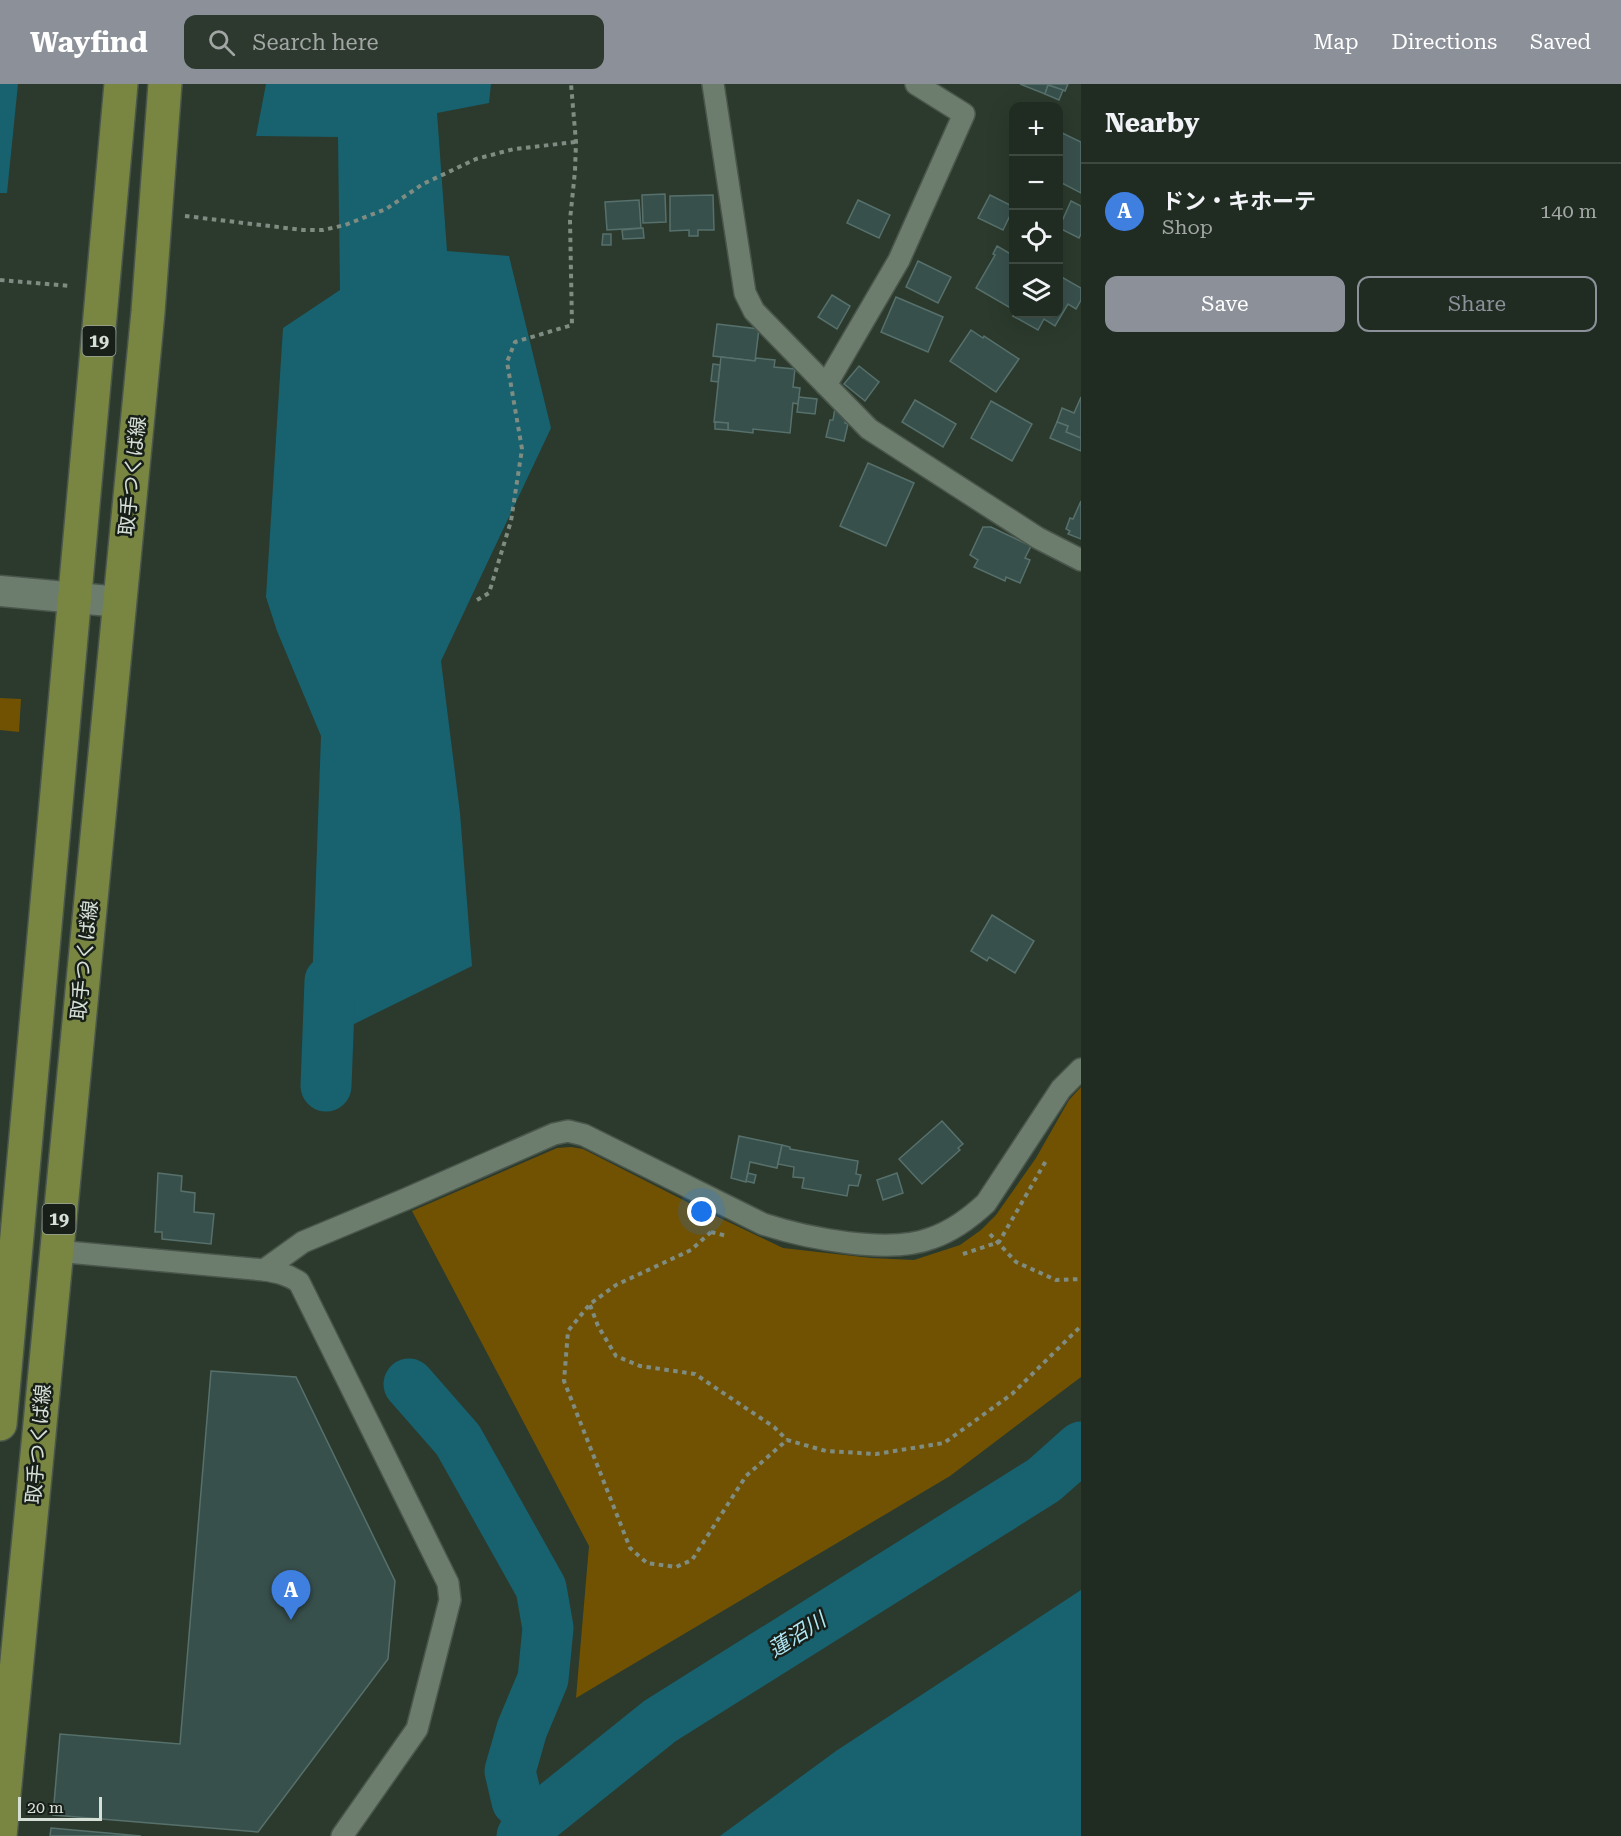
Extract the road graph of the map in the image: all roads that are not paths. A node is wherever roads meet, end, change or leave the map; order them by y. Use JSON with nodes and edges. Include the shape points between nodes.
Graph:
{"nodes":[{"id":1,"x":121,"y":84,"type":"edge"},
{"id":2,"x":165,"y":84,"type":"edge"},
{"id":3,"x":712,"y":84,"type":"edge"},
{"id":4,"x":916,"y":84,"type":"edge"},
{"id":5,"x":826,"y":385,"type":"junction"},
{"id":6,"x":1081,"y":560,"type":"edge"},
{"id":7,"x":0,"y":591,"type":"edge"},
{"id":8,"x":76,"y":597,"type":"junction"},
{"id":9,"x":120,"y":602,"type":"junction"},
{"id":10,"x":1081,"y":1069,"type":"edge"},
{"id":11,"x":56,"y":1251,"type":"junction"},
{"id":12,"x":264,"y":1270,"type":"junction"},
{"id":13,"x":0,"y":1424,"type":"edge"},
{"id":14,"x":0,"y":1836,"type":"edge"},
{"id":15,"x":342,"y":1836,"type":"edge"}],
"edges":[{"from":1,"to":8,"type":"main road","name":"取手つくば線","number":"19"},
{"from":2,"to":9,"type":"main road","name":"取手つくば線","number":"19"},
{"from":3,"to":5,"type":"street","via":[[745,293],[754,311]]},
{"from":4,"to":5,"type":"street","via":[[964,114],[898,260]]},
{"from":5,"to":6,"type":"street","via":[[869,429],[1038,538]]},
{"from":7,"to":8,"type":"street"},
{"from":8,"to":9,"type":"street"},
{"from":8,"to":13,"type":"main road","name":"取手つくば線","number":"19"},
{"from":9,"to":11,"type":"main road","name":"取手つくば線","number":"19"},
{"from":10,"to":12,"type":"street","via":[[1061,1089],[986,1203],[958,1225],[910,1244],[878,1244],[784,1231],[584,1135],[568,1131],[303,1242]]},
{"from":11,"to":12,"type":"street"},
{"from":11,"to":14,"type":"main road","name":"取手つくば線","number":"19"},
{"from":12,"to":15,"type":"street","via":[[290,1276],[303,1287],[450,1592],[417,1729]]}]}
